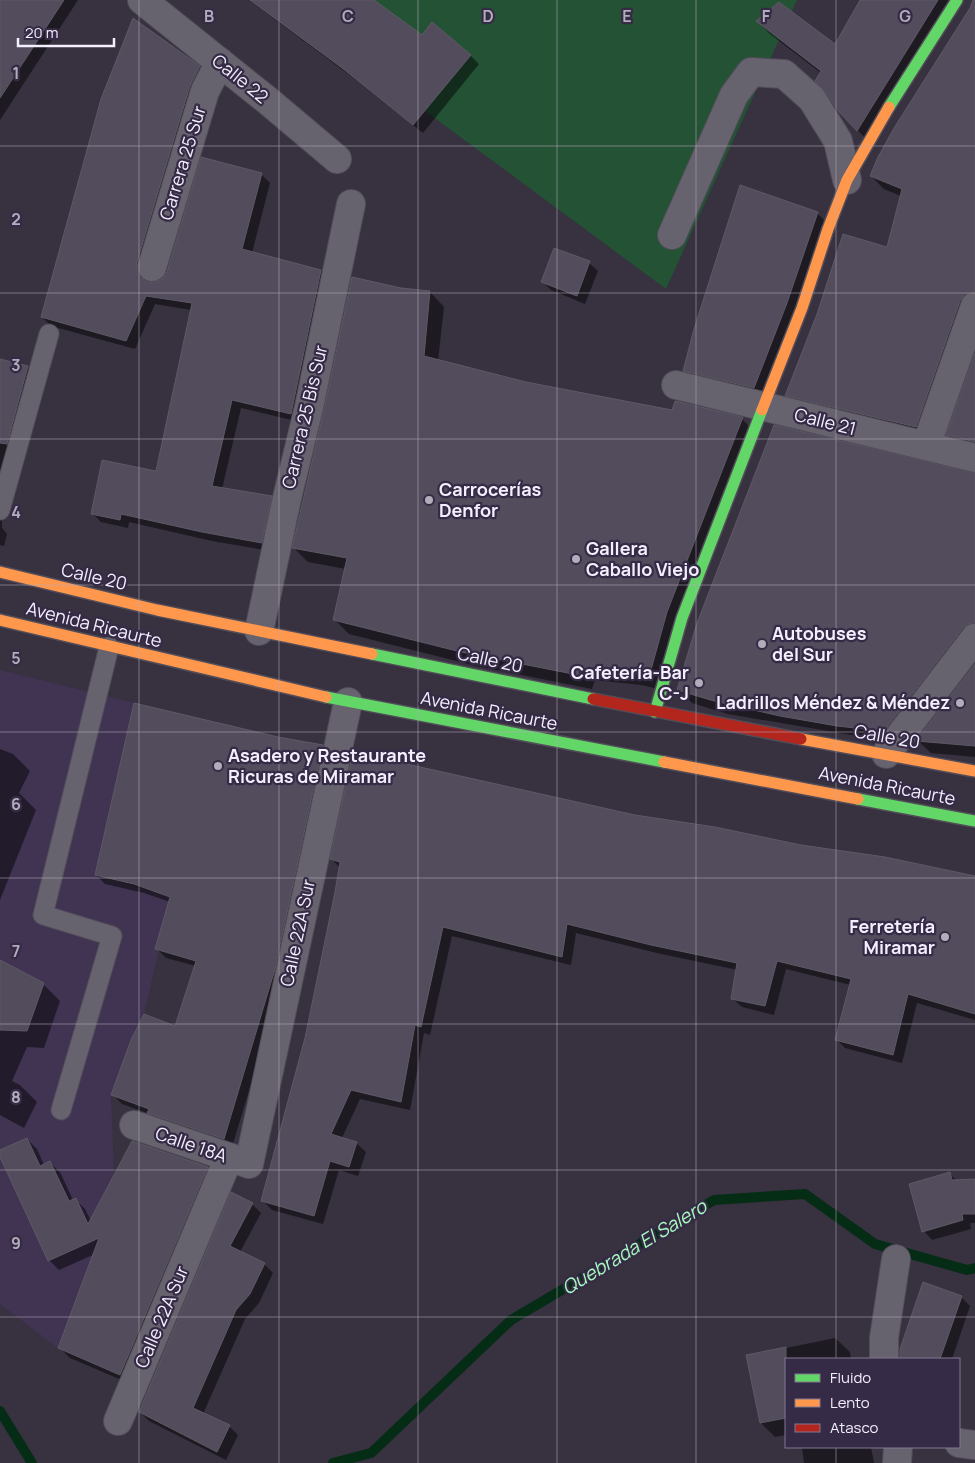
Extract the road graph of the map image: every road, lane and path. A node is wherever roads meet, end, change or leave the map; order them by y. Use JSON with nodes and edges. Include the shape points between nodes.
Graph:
{"nodes":[{"id":1,"x":142,"y":0,"type":"edge"},
{"id":2,"x":957,"y":0,"type":"edge"},
{"id":3,"x":220,"y":62,"type":"junction"},
{"id":4,"x":337,"y":159,"type":"dead end"},
{"id":5,"x":846,"y":180,"type":"junction"},
{"id":6,"x":351,"y":204,"type":"dead end"},
{"id":7,"x":672,"y":235,"type":"dead end"},
{"id":8,"x":152,"y":267,"type":"dead end"},
{"id":9,"x":975,"y":306,"type":"edge"},
{"id":10,"x":49,"y":334,"type":"dead end"},
{"id":11,"x":676,"y":386,"type":"dead end"},
{"id":12,"x":764,"y":407,"type":"junction"},
{"id":13,"x":926,"y":446,"type":"junction"},
{"id":14,"x":975,"y":458,"type":"edge"},
{"id":15,"x":0,"y":510,"type":"edge"},
{"id":16,"x":0,"y":572,"type":"edge"},
{"id":17,"x":0,"y":620,"type":"edge"},
{"id":18,"x":259,"y":631,"type":"junction"},
{"id":19,"x":975,"y":638,"type":"edge"},
{"id":20,"x":108,"y":647,"type":"junction"},
{"id":21,"x":348,"y":702,"type":"junction"},
{"id":22,"x":655,"y":712,"type":"junction"},
{"id":23,"x":886,"y":754,"type":"junction"},
{"id":24,"x":975,"y":771,"type":"edge"},
{"id":25,"x":975,"y":821,"type":"edge"},
{"id":26,"x":61,"y":1110,"type":"dead end"},
{"id":27,"x":134,"y":1125,"type":"dead end"},
{"id":28,"x":239,"y":1161,"type":"junction"},
{"id":29,"x":896,"y":1259,"type":"dead end"},
{"id":30,"x":884,"y":1358,"type":"edge"},
{"id":31,"x":118,"y":1421,"type":"dead end"},
{"id":32,"x":960,"y":1443,"type":"edge"},
{"id":33,"x":975,"y":1445,"type":"edge"},
{"id":34,"x":898,"y":1448,"type":"edge"},
{"id":35,"x":896,"y":1463,"type":"edge"}],
"edges":[{"from":1,"to":3,"type":"street","name":"Calle 22"},
{"from":2,"to":5,"type":"main road"},
{"from":3,"to":4,"type":"street","name":"Calle 22"},
{"from":3,"to":8,"type":"street","name":"Carrera 25 Sur","via":[[205,91]]},
{"from":5,"to":7,"type":"street","via":[[838,141],[812,99],[784,74],[750,72],[734,95]]},
{"from":5,"to":12,"type":"main road"},
{"from":6,"to":18,"type":"street","name":"Carrera 25 Bis Sur"},
{"from":9,"to":13,"type":"street"},
{"from":10,"to":15,"type":"lane"},
{"from":11,"to":12,"type":"street","name":"Calle 21"},
{"from":12,"to":13,"type":"street","name":"Calle 21"},
{"from":12,"to":22,"type":"main road","via":[[682,618]]},
{"from":13,"to":14,"type":"street","name":"Calle 21"},
{"from":16,"to":18,"type":"main road","name":"Calle 20"},
{"from":17,"to":20,"type":"main road","name":"Avenida Ricaurte"},
{"from":18,"to":22,"type":"main road","name":"Calle 20"},
{"from":19,"to":23,"type":"street"},
{"from":20,"to":21,"type":"main road","name":"Avenida Ricaurte"},
{"from":20,"to":26,"type":"lane","via":[[42,915],[112,936]]},
{"from":21,"to":25,"type":"main road","name":"Avenida Ricaurte"},
{"from":21,"to":28,"type":"street","name":"Calle 22A Sur"},
{"from":22,"to":23,"type":"main road","name":"Calle 20"},
{"from":23,"to":24,"type":"main road","name":"Calle 20"},
{"from":27,"to":28,"type":"street","name":"Calle 18A"},
{"from":28,"to":31,"type":"street","name":"Calle 22A Sur"},
{"from":29,"to":30,"type":"street"},
{"from":32,"to":33,"type":"street"},
{"from":34,"to":35,"type":"street"}]}
